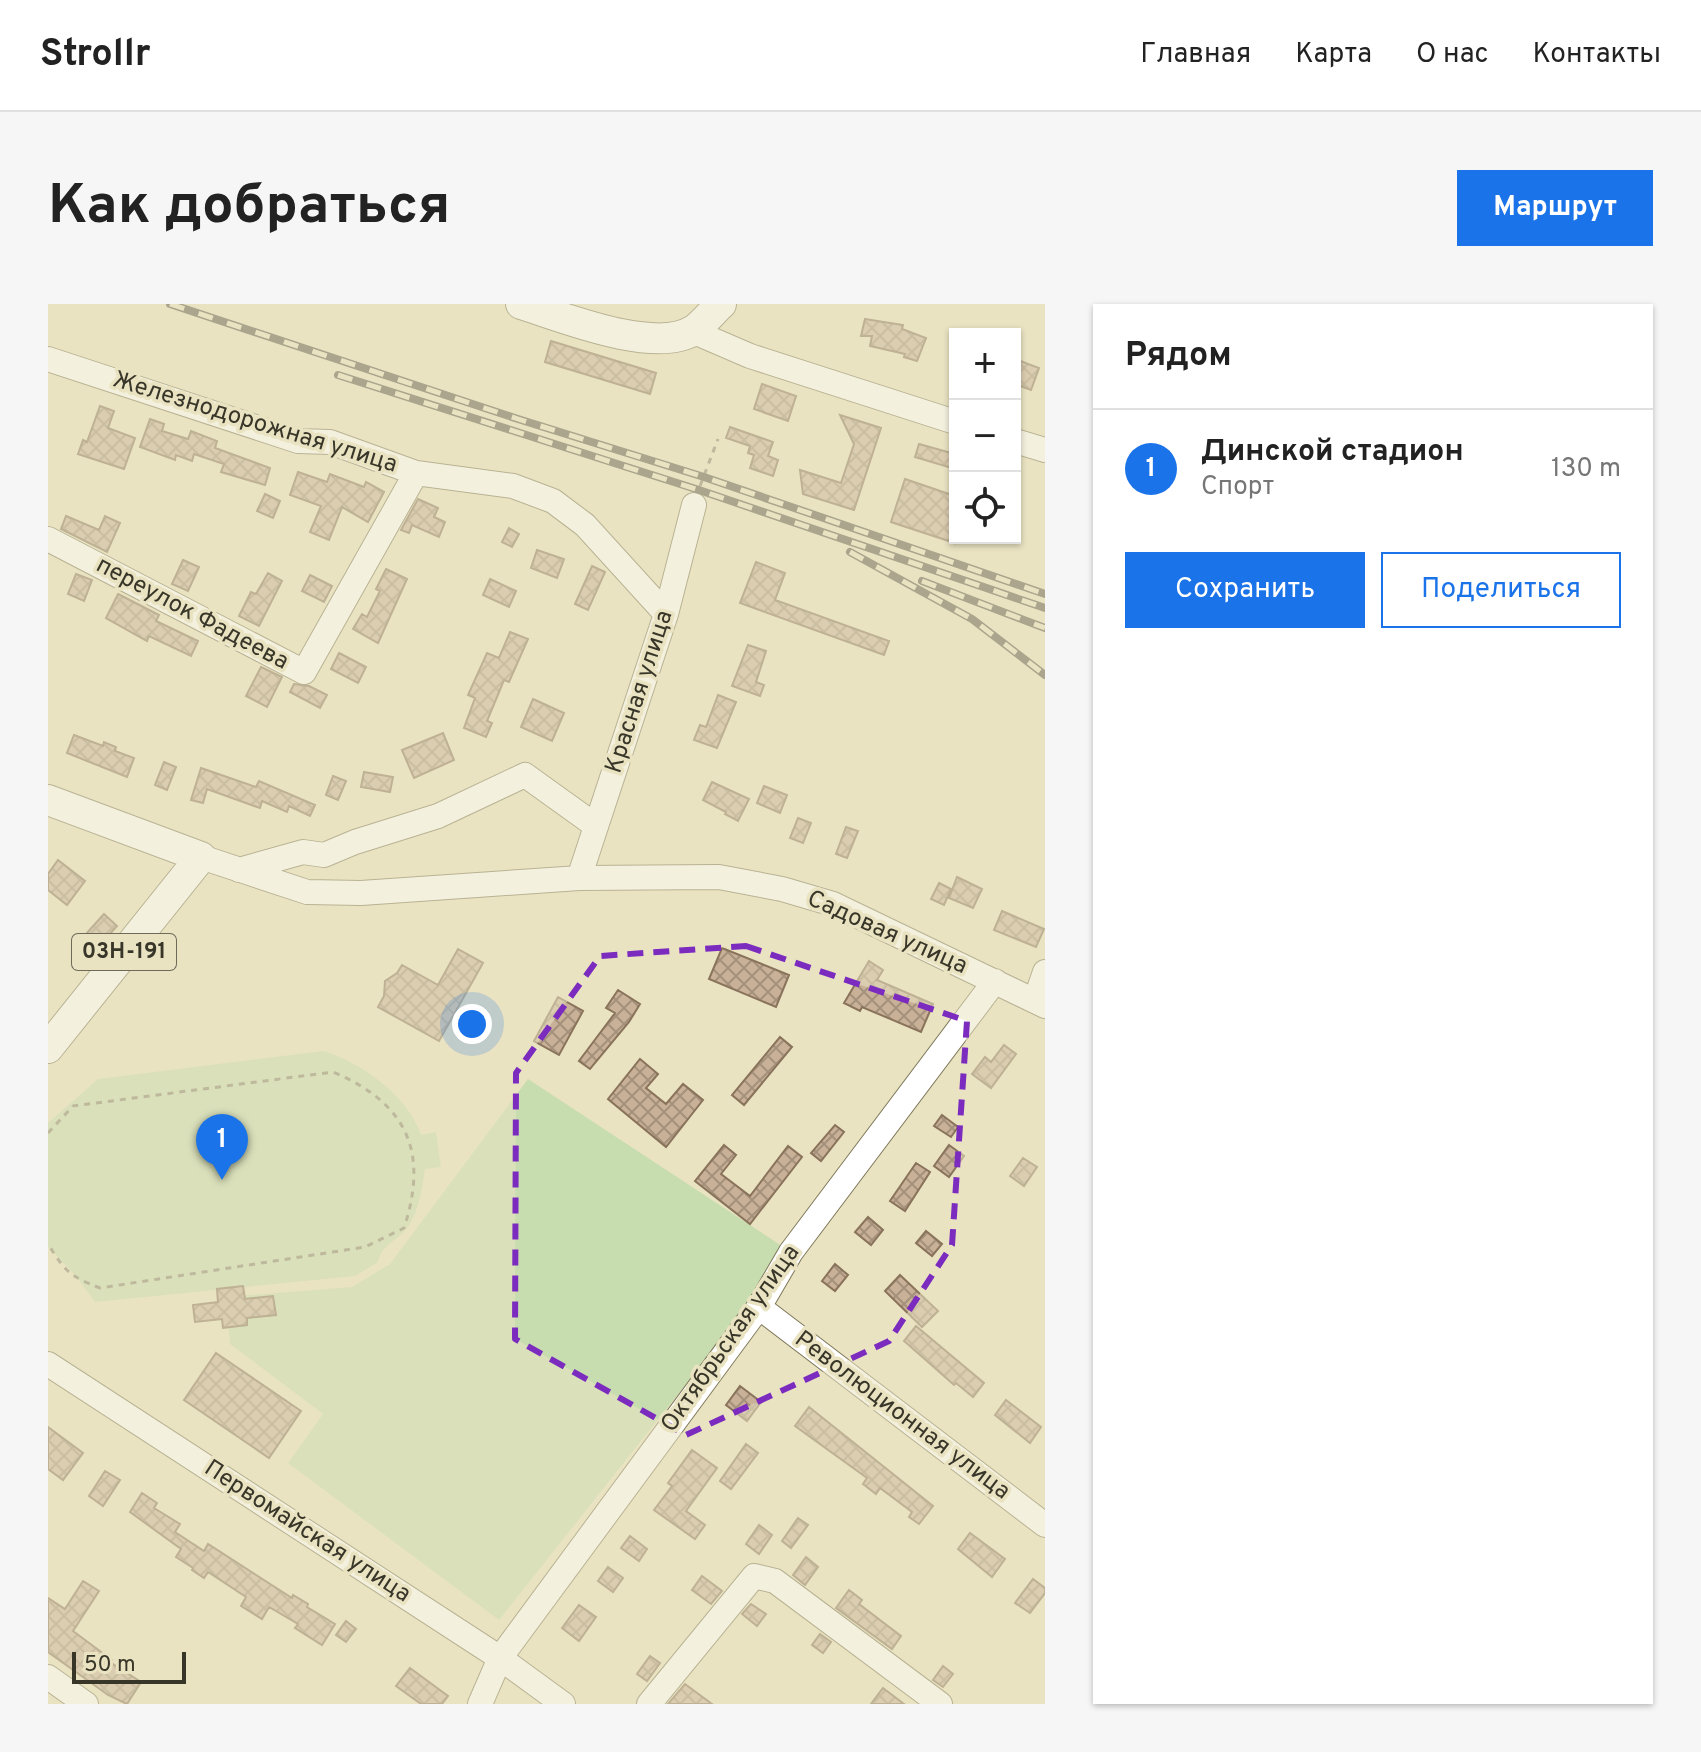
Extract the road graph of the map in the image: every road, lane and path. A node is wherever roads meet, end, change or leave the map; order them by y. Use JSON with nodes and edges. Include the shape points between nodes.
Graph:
{"nodes":[{"id":1,"x":521,"y":304,"type":"edge"},
{"id":2,"x":721,"y":304,"type":"edge"},
{"id":3,"x":692,"y":331,"type":"junction"},
{"id":4,"x":48,"y":359,"type":"edge"},
{"id":5,"x":949,"y":420,"type":"edge"},
{"id":6,"x":718,"y":439,"type":"dead end"},
{"id":7,"x":1021,"y":443,"type":"edge"},
{"id":8,"x":1045,"y":450,"type":"edge"},
{"id":9,"x":416,"y":473,"type":"junction"},
{"id":10,"x":694,"y":505,"type":"joint"},
{"id":11,"x":48,"y":539,"type":"edge"},
{"id":12,"x":666,"y":614,"type":"junction"},
{"id":13,"x":48,"y":800,"type":"edge"},
{"id":14,"x":596,"y":826,"type":"junction"},
{"id":15,"x":201,"y":857,"type":"junction"},
{"id":16,"x":239,"y":870,"type":"junction"},
{"id":17,"x":579,"y":878,"type":"junction"},
{"id":18,"x":1045,"y":972,"type":"edge"},
{"id":19,"x":995,"y":981,"type":"junction"},
{"id":20,"x":1040,"y":1004,"type":"edge"},
{"id":21,"x":48,"y":1048,"type":"edge"},
{"id":22,"x":48,"y":1133,"type":"edge"},
{"id":23,"x":48,"y":1244,"type":"edge"},
{"id":24,"x":759,"y":1307,"type":"junction"},
{"id":25,"x":48,"y":1364,"type":"edge"},
{"id":26,"x":1044,"y":1524,"type":"edge"},
{"id":27,"x":500,"y":1658,"type":"junction"},
{"id":28,"x":48,"y":1677,"type":"edge"},
{"id":29,"x":86,"y":1704,"type":"edge"},
{"id":30,"x":480,"y":1704,"type":"edge"},
{"id":31,"x":563,"y":1704,"type":"edge"},
{"id":32,"x":649,"y":1704,"type":"edge"},
{"id":33,"x":940,"y":1704,"type":"edge"}],
"edges":[{"from":1,"to":3,"type":"main road","via":[[654,340]]},
{"from":2,"to":3,"type":"main road"},
{"from":3,"to":5,"type":"street","via":[[750,356]]},
{"from":4,"to":9,"type":"street","name":"Железнодорожная улица","via":[[298,441],[330,442]]},
{"from":6,"to":10,"type":"path"},
{"from":7,"to":8,"type":"street"},
{"from":9,"to":11,"type":"street","name":"переулок Фадеева","via":[[304,672]]},
{"from":9,"to":12,"type":"street","name":"Железнодорожная улица","via":[[513,486],[553,501],[585,525]]},
{"from":10,"to":12,"type":"street","name":"Красная улица"},
{"from":12,"to":14,"type":"street","name":"Красная улица"},
{"from":13,"to":15,"type":"main road"},
{"from":14,"to":16,"type":"street","via":[[525,775],[438,816],[324,855],[303,852]]},
{"from":14,"to":17,"type":"street","name":"Красная улица"},
{"from":15,"to":16,"type":"street"},
{"from":15,"to":21,"type":"main road","number":"03Н-191"},
{"from":16,"to":17,"type":"street","via":[[321,893]]},
{"from":17,"to":19,"type":"street","name":"Садовая улица","via":[[719,877],[782,889],[833,904]]},
{"from":18,"to":20,"type":"street"},
{"from":19,"to":20,"type":"street","name":"Садовая улица"},
{"from":19,"to":24,"type":"street","name":"Октябрьская улица","via":[[791,1252]]},
{"from":22,"to":23,"type":"path","via":[[73,1106],[333,1072],[355,1081],[405,1127],[416,1166],[404,1228],[365,1247],[100,1288],[74,1278]]},
{"from":24,"to":26,"type":"street","name":"Революционная улица"},
{"from":24,"to":27,"type":"street","name":"Октябрьская улица"},
{"from":25,"to":27,"type":"street","name":"Первомайская улица"},
{"from":27,"to":30,"type":"street","name":"Октябрьская улица"},
{"from":27,"to":31,"type":"street","name":"Первомайская улица"},
{"from":28,"to":29,"type":"street"},
{"from":32,"to":33,"type":"street","via":[[754,1576],[775,1581]]}]}
